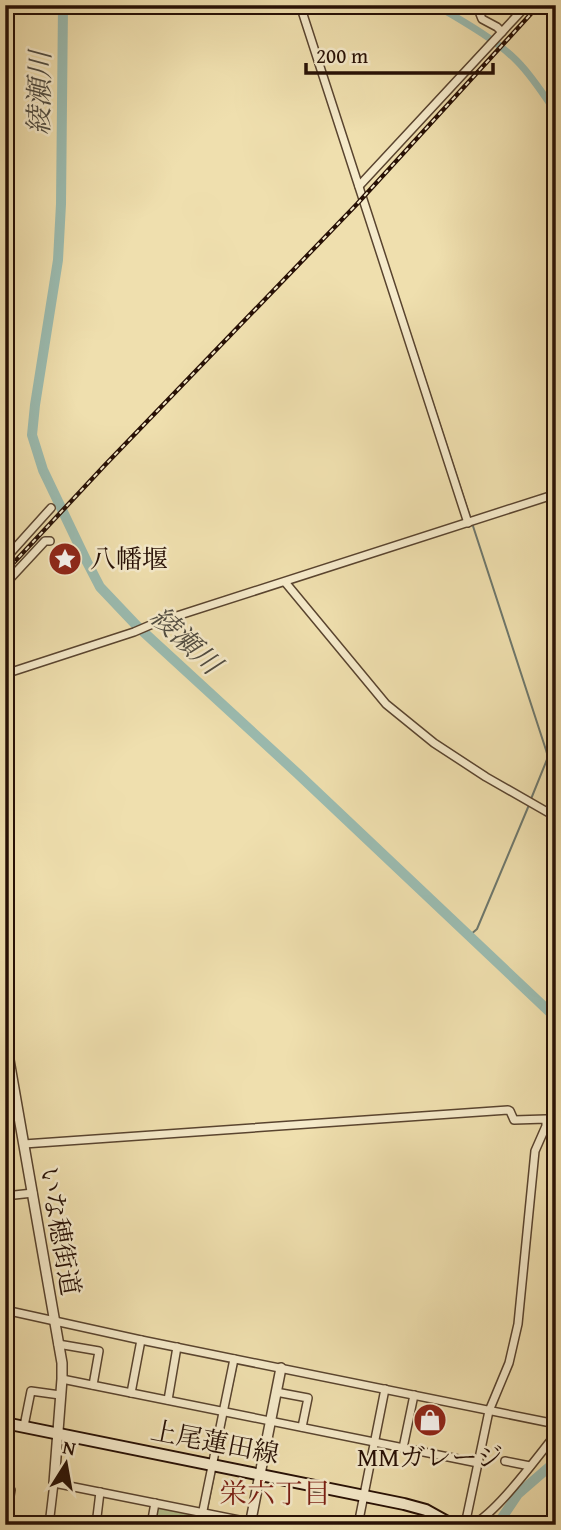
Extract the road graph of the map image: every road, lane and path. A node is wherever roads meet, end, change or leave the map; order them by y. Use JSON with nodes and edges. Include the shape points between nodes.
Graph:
{"nodes":[{"id":1,"x":300,"y":5,"type":"edge"},
{"id":2,"x":503,"y":5,"type":"edge"},
{"id":3,"x":527,"y":5,"type":"edge"},
{"id":4,"x":486,"y":7,"type":"edge"},
{"id":5,"x":499,"y":34,"type":"junction"},
{"id":6,"x":359,"y":186,"type":"junction"},
{"id":7,"x":556,"y":494,"type":"edge"},
{"id":8,"x":51,"y":508,"type":"dead end"},
{"id":9,"x":468,"y":523,"type":"junction"},
{"id":10,"x":50,"y":541,"type":"dead end"},
{"id":11,"x":5,"y":559,"type":"edge"},
{"id":12,"x":285,"y":582,"type":"junction"},
{"id":13,"x":5,"y":584,"type":"edge"},
{"id":14,"x":5,"y":674,"type":"edge"},
{"id":15,"x":556,"y":817,"type":"edge"},
{"id":16,"x":5,"y":1037,"type":"edge"},
{"id":17,"x":10,"y":1090,"type":"edge"},
{"id":18,"x":24,"y":1144,"type":"junction"},
{"id":19,"x":33,"y":1193,"type":"junction"},
{"id":20,"x":5,"y":1196,"type":"edge"},
{"id":21,"x":5,"y":1310,"type":"edge"},
{"id":22,"x":55,"y":1321,"type":"junction"},
{"id":23,"x":141,"y":1340,"type":"junction"},
{"id":24,"x":58,"y":1344,"type":"junction"},
{"id":25,"x":177,"y":1347,"type":"junction"},
{"id":26,"x":234,"y":1359,"type":"junction"},
{"id":27,"x":281,"y":1367,"type":"junction"},
{"id":28,"x":62,"y":1379,"type":"junction"},
{"id":29,"x":93,"y":1385,"type":"junction"},
{"id":30,"x":385,"y":1389,"type":"junction"},
{"id":31,"x":276,"y":1392,"type":"junction"},
{"id":32,"x":131,"y":1393,"type":"junction"},
{"id":33,"x":60,"y":1395,"type":"junction"},
{"id":34,"x":414,"y":1395,"type":"junction"},
{"id":35,"x":167,"y":1400,"type":"junction"},
{"id":36,"x":489,"y":1411,"type":"junction"},
{"id":37,"x":224,"y":1412,"type":"junction"},
{"id":38,"x":271,"y":1421,"type":"junction"},
{"id":39,"x":5,"y":1423,"type":"edge"},
{"id":40,"x":556,"y":1424,"type":"edge"},
{"id":41,"x":24,"y":1426,"type":"junction"},
{"id":42,"x":302,"y":1427,"type":"junction"},
{"id":43,"x":57,"y":1433,"type":"junction"},
{"id":44,"x":556,"y":1434,"type":"edge"},
{"id":45,"x":374,"y":1441,"type":"junction"},
{"id":46,"x":403,"y":1448,"type":"junction"},
{"id":47,"x":505,"y":1461,"type":"dead end"},
{"id":48,"x":478,"y":1463,"type":"junction"},
{"id":49,"x":212,"y":1465,"type":"junction"},
{"id":50,"x":530,"y":1466,"type":"junction"},
{"id":51,"x":260,"y":1474,"type":"junction"},
{"id":52,"x":54,"y":1483,"type":"junction"},
{"id":53,"x":6,"y":1489,"type":"edge"},
{"id":54,"x":100,"y":1492,"type":"junction"},
{"id":55,"x":364,"y":1495,"type":"junction"},
{"id":56,"x":155,"y":1503,"type":"junction"},
{"id":57,"x":203,"y":1512,"type":"junction"},
{"id":58,"x":250,"y":1523,"type":"edge"},
{"id":59,"x":5,"y":1525,"type":"edge"},
{"id":60,"x":49,"y":1525,"type":"edge"},
{"id":61,"x":96,"y":1525,"type":"edge"},
{"id":62,"x":151,"y":1525,"type":"edge"},
{"id":63,"x":200,"y":1525,"type":"edge"},
{"id":64,"x":264,"y":1525,"type":"edge"},
{"id":65,"x":358,"y":1525,"type":"edge"},
{"id":66,"x":453,"y":1525,"type":"edge"},
{"id":67,"x":468,"y":1525,"type":"edge"}],
"edges":[{"from":1,"to":6,"type":"street"},
{"from":2,"to":4,"type":"street"},
{"from":3,"to":5,"type":"street"},
{"from":4,"to":5,"type":"street","via":[[482,19],[497,27]]},
{"from":5,"to":6,"type":"street"},
{"from":6,"to":9,"type":"street"},
{"from":7,"to":9,"type":"street"},
{"from":8,"to":11,"type":"street"},
{"from":9,"to":12,"type":"street"},
{"from":10,"to":13,"type":"street"},
{"from":12,"to":14,"type":"street"},
{"from":12,"to":15,"type":"street","via":[[386,704],[434,743]]},
{"from":16,"to":17,"type":"street","name":"いな穂街道"},
{"from":17,"to":18,"type":"street","name":"いな穂街道"},
{"from":18,"to":19,"type":"street","name":"いな穂街道"},
{"from":18,"to":36,"type":"street","via":[[508,1110],[514,1120],[546,1119],[535,1151],[518,1324],[509,1363]]},
{"from":19,"to":20,"type":"street"},
{"from":19,"to":22,"type":"street","name":"いな穂街道"},
{"from":21,"to":22,"type":"street"},
{"from":22,"to":23,"type":"street"},
{"from":22,"to":24,"type":"street","name":"いな穂街道"},
{"from":23,"to":25,"type":"street"},
{"from":23,"to":32,"type":"street"},
{"from":24,"to":28,"type":"street","name":"いな穂街道"},
{"from":24,"to":29,"type":"street","via":[[99,1351]]},
{"from":25,"to":26,"type":"street"},
{"from":25,"to":35,"type":"street"},
{"from":26,"to":27,"type":"street"},
{"from":26,"to":37,"type":"street"},
{"from":27,"to":30,"type":"street"},
{"from":27,"to":31,"type":"street"},
{"from":28,"to":29,"type":"street"},
{"from":28,"to":33,"type":"street","name":"いな穂街道"},
{"from":29,"to":32,"type":"street"},
{"from":30,"to":34,"type":"street"},
{"from":30,"to":45,"type":"street"},
{"from":31,"to":38,"type":"street"},
{"from":31,"to":42,"type":"street","via":[[308,1398]]},
{"from":32,"to":35,"type":"street"},
{"from":33,"to":41,"type":"street","via":[[31,1391]]},
{"from":33,"to":43,"type":"street","name":"いな穂街道"},
{"from":34,"to":36,"type":"street"},
{"from":34,"to":46,"type":"street"},
{"from":35,"to":37,"type":"street"},
{"from":36,"to":40,"type":"street"},
{"from":36,"to":48,"type":"street"},
{"from":37,"to":38,"type":"street"},
{"from":37,"to":49,"type":"street"},
{"from":38,"to":42,"type":"street"},
{"from":38,"to":51,"type":"street"},
{"from":39,"to":41,"type":"main road","name":"上尾蓮田線"},
{"from":41,"to":43,"type":"main road","name":"上尾蓮田線"},
{"from":42,"to":45,"type":"street"},
{"from":43,"to":49,"type":"main road","name":"上尾蓮田線"},
{"from":43,"to":52,"type":"street","name":"いな穂街道"},
{"from":44,"to":50,"type":"street"},
{"from":45,"to":46,"type":"street"},
{"from":45,"to":55,"type":"street"},
{"from":46,"to":48,"type":"street"},
{"from":47,"to":50,"type":"street"},
{"from":48,"to":67,"type":"street"},
{"from":49,"to":51,"type":"main road","name":"上尾蓮田線"},
{"from":49,"to":57,"type":"street"},
{"from":50,"to":67,"type":"street","via":[[482,1519]]},
{"from":51,"to":55,"type":"main road","name":"上尾蓮田線"},
{"from":51,"to":58,"type":"street"},
{"from":52,"to":54,"type":"street"},
{"from":52,"to":60,"type":"street"},
{"from":53,"to":59,"type":"street","via":[[11,1490]]},
{"from":54,"to":56,"type":"street"},
{"from":54,"to":61,"type":"street"},
{"from":55,"to":65,"type":"street"},
{"from":55,"to":66,"type":"main road","name":"上尾蓮田線","via":[[426,1510]]},
{"from":56,"to":57,"type":"street"},
{"from":56,"to":62,"type":"street"},
{"from":57,"to":58,"type":"street"},
{"from":57,"to":63,"type":"street"},
{"from":58,"to":64,"type":"street"}]}
